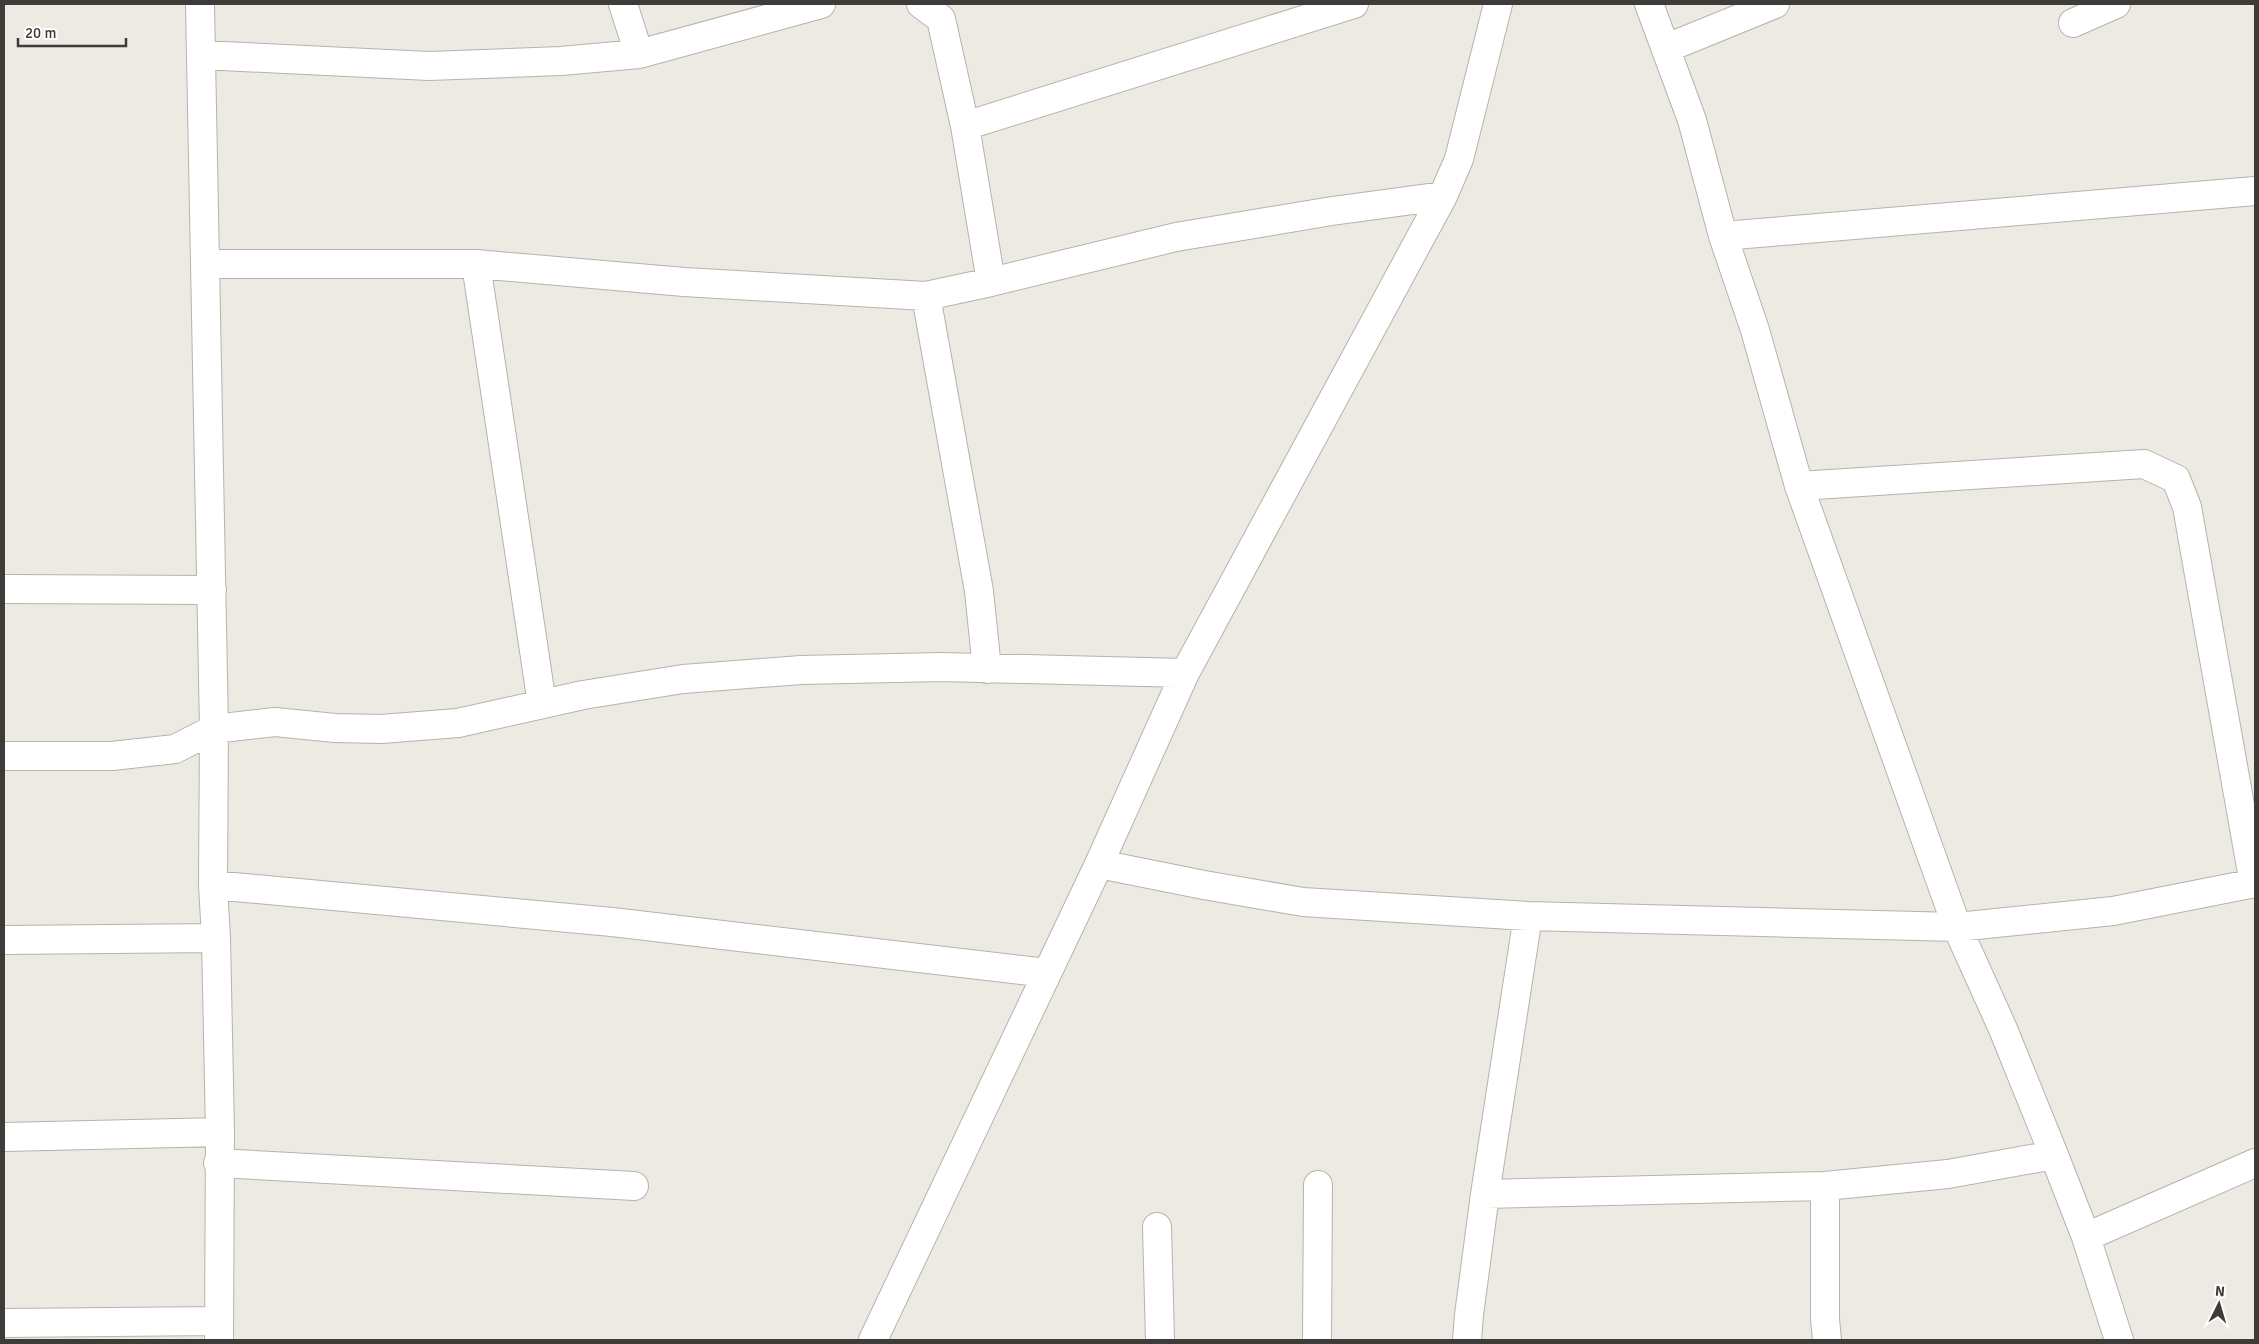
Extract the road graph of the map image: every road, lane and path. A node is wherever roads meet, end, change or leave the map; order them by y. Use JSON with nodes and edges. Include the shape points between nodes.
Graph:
{"nodes":[{"id":1,"x":200,"y":4,"type":"edge"},
{"id":2,"x":623,"y":4,"type":"edge"},
{"id":3,"x":821,"y":4,"type":"edge"},
{"id":4,"x":921,"y":4,"type":"edge"},
{"id":5,"x":1354,"y":4,"type":"edge"},
{"id":6,"x":1498,"y":4,"type":"edge"},
{"id":7,"x":1649,"y":4,"type":"edge"},
{"id":8,"x":1775,"y":4,"type":"edge"},
{"id":9,"x":2116,"y":4,"type":"edge"},
{"id":10,"x":2073,"y":23,"type":"dead end"},
{"id":11,"x":1666,"y":48,"type":"junction"},
{"id":12,"x":639,"y":54,"type":"junction"},
{"id":13,"x":202,"y":56,"type":"junction"},
{"id":14,"x":965,"y":126,"type":"junction"},
{"id":15,"x":2255,"y":191,"type":"edge"},
{"id":16,"x":1443,"y":196,"type":"junction"},
{"id":17,"x":1723,"y":236,"type":"junction"},
{"id":18,"x":206,"y":264,"type":"junction"},
{"id":19,"x":476,"y":264,"type":"junction"},
{"id":20,"x":991,"y":282,"type":"junction"},
{"id":21,"x":926,"y":296,"type":"junction"},
{"id":22,"x":1800,"y":486,"type":"junction"},
{"id":23,"x":4,"y":589,"type":"edge"},
{"id":24,"x":212,"y":590,"type":"junction"},
{"id":25,"x":987,"y":668,"type":"junction"},
{"id":26,"x":1185,"y":673,"type":"junction"},
{"id":27,"x":542,"y":704,"type":"junction"},
{"id":28,"x":214,"y":729,"type":"junction"},
{"id":29,"x":4,"y":756,"type":"edge"},
{"id":30,"x":1099,"y":864,"type":"junction"},
{"id":31,"x":2255,"y":883,"type":"edge"},
{"id":32,"x":213,"y":885,"type":"junction"},
{"id":33,"x":1528,"y":916,"type":"junction"},
{"id":34,"x":1958,"y":927,"type":"junction"},
{"id":35,"x":216,"y":938,"type":"junction"},
{"id":36,"x":4,"y":940,"type":"edge"},
{"id":37,"x":1047,"y":973,"type":"junction"},
{"id":38,"x":220,"y":1132,"type":"junction"},
{"id":39,"x":4,"y":1137,"type":"edge"},
{"id":40,"x":2054,"y":1155,"type":"junction"},
{"id":41,"x":218,"y":1163,"type":"junction"},
{"id":42,"x":2255,"y":1163,"type":"edge"},
{"id":43,"x":1318,"y":1185,"type":"dead end"},
{"id":44,"x":634,"y":1186,"type":"dead end"},
{"id":45,"x":1825,"y":1186,"type":"junction"},
{"id":46,"x":1485,"y":1194,"type":"junction"},
{"id":47,"x":1157,"y":1226,"type":"dead end"},
{"id":48,"x":2086,"y":1238,"type":"junction"},
{"id":49,"x":4,"y":1323,"type":"edge"},
{"id":50,"x":219,"y":1331,"type":"edge"},
{"id":51,"x":873,"y":1340,"type":"edge"},
{"id":52,"x":1160,"y":1340,"type":"edge"},
{"id":53,"x":1317,"y":1340,"type":"edge"},
{"id":54,"x":1467,"y":1340,"type":"edge"},
{"id":55,"x":1827,"y":1340,"type":"edge"},
{"id":56,"x":2119,"y":1340,"type":"edge"}],
"edges":[{"from":1,"to":13,"type":"street"},
{"from":2,"to":12,"type":"street"},
{"from":3,"to":12,"type":"street"},
{"from":4,"to":14,"type":"street","via":[[941,19]]},
{"from":5,"to":14,"type":"street"},
{"from":6,"to":16,"type":"street","via":[[1459,159]]},
{"from":7,"to":11,"type":"street"},
{"from":8,"to":11,"type":"street"},
{"from":9,"to":10,"type":"street"},
{"from":11,"to":17,"type":"street","via":[[1692,120]]},
{"from":12,"to":13,"type":"street","via":[[561,61],[429,66]]},
{"from":13,"to":18,"type":"street"},
{"from":14,"to":20,"type":"street"},
{"from":15,"to":17,"type":"street"},
{"from":16,"to":20,"type":"street","via":[[1176,237]]},
{"from":16,"to":26,"type":"street"},
{"from":17,"to":22,"type":"street","via":[[1755,330]]},
{"from":18,"to":19,"type":"street"},
{"from":18,"to":24,"type":"street"},
{"from":19,"to":21,"type":"street","via":[[684,282]]},
{"from":19,"to":27,"type":"street"},
{"from":20,"to":21,"type":"street"},
{"from":21,"to":25,"type":"street","via":[[979,591]]},
{"from":22,"to":31,"type":"street","via":[[2144,464],[2176,479],[2187,507]]},
{"from":22,"to":34,"type":"street"},
{"from":23,"to":24,"type":"street"},
{"from":24,"to":28,"type":"street"},
{"from":25,"to":26,"type":"street"},
{"from":25,"to":27,"type":"street","via":[[801,670],[683,679]]},
{"from":26,"to":30,"type":"street"},
{"from":27,"to":28,"type":"street","via":[[458,724],[382,729],[275,722]]},
{"from":28,"to":29,"type":"street","via":[[175,749],[112,756]]},
{"from":28,"to":32,"type":"street"},
{"from":30,"to":33,"type":"street","via":[[1303,902]]},
{"from":30,"to":37,"type":"street"},
{"from":31,"to":34,"type":"street","via":[[2113,910]]},
{"from":32,"to":35,"type":"street"},
{"from":32,"to":37,"type":"street","via":[[612,922]]},
{"from":33,"to":34,"type":"street"},
{"from":33,"to":46,"type":"street"},
{"from":34,"to":40,"type":"street"},
{"from":35,"to":36,"type":"street"},
{"from":35,"to":38,"type":"street"},
{"from":37,"to":51,"type":"street"},
{"from":38,"to":39,"type":"street"},
{"from":38,"to":41,"type":"street"},
{"from":40,"to":45,"type":"street","via":[[1948,1174]]},
{"from":40,"to":48,"type":"street"},
{"from":41,"to":44,"type":"street"},
{"from":41,"to":50,"type":"street"},
{"from":42,"to":48,"type":"street"},
{"from":43,"to":53,"type":"street"},
{"from":45,"to":46,"type":"street"},
{"from":45,"to":55,"type":"street"},
{"from":46,"to":54,"type":"street"},
{"from":47,"to":52,"type":"street"},
{"from":48,"to":56,"type":"street"},
{"from":49,"to":50,"type":"street"}]}
